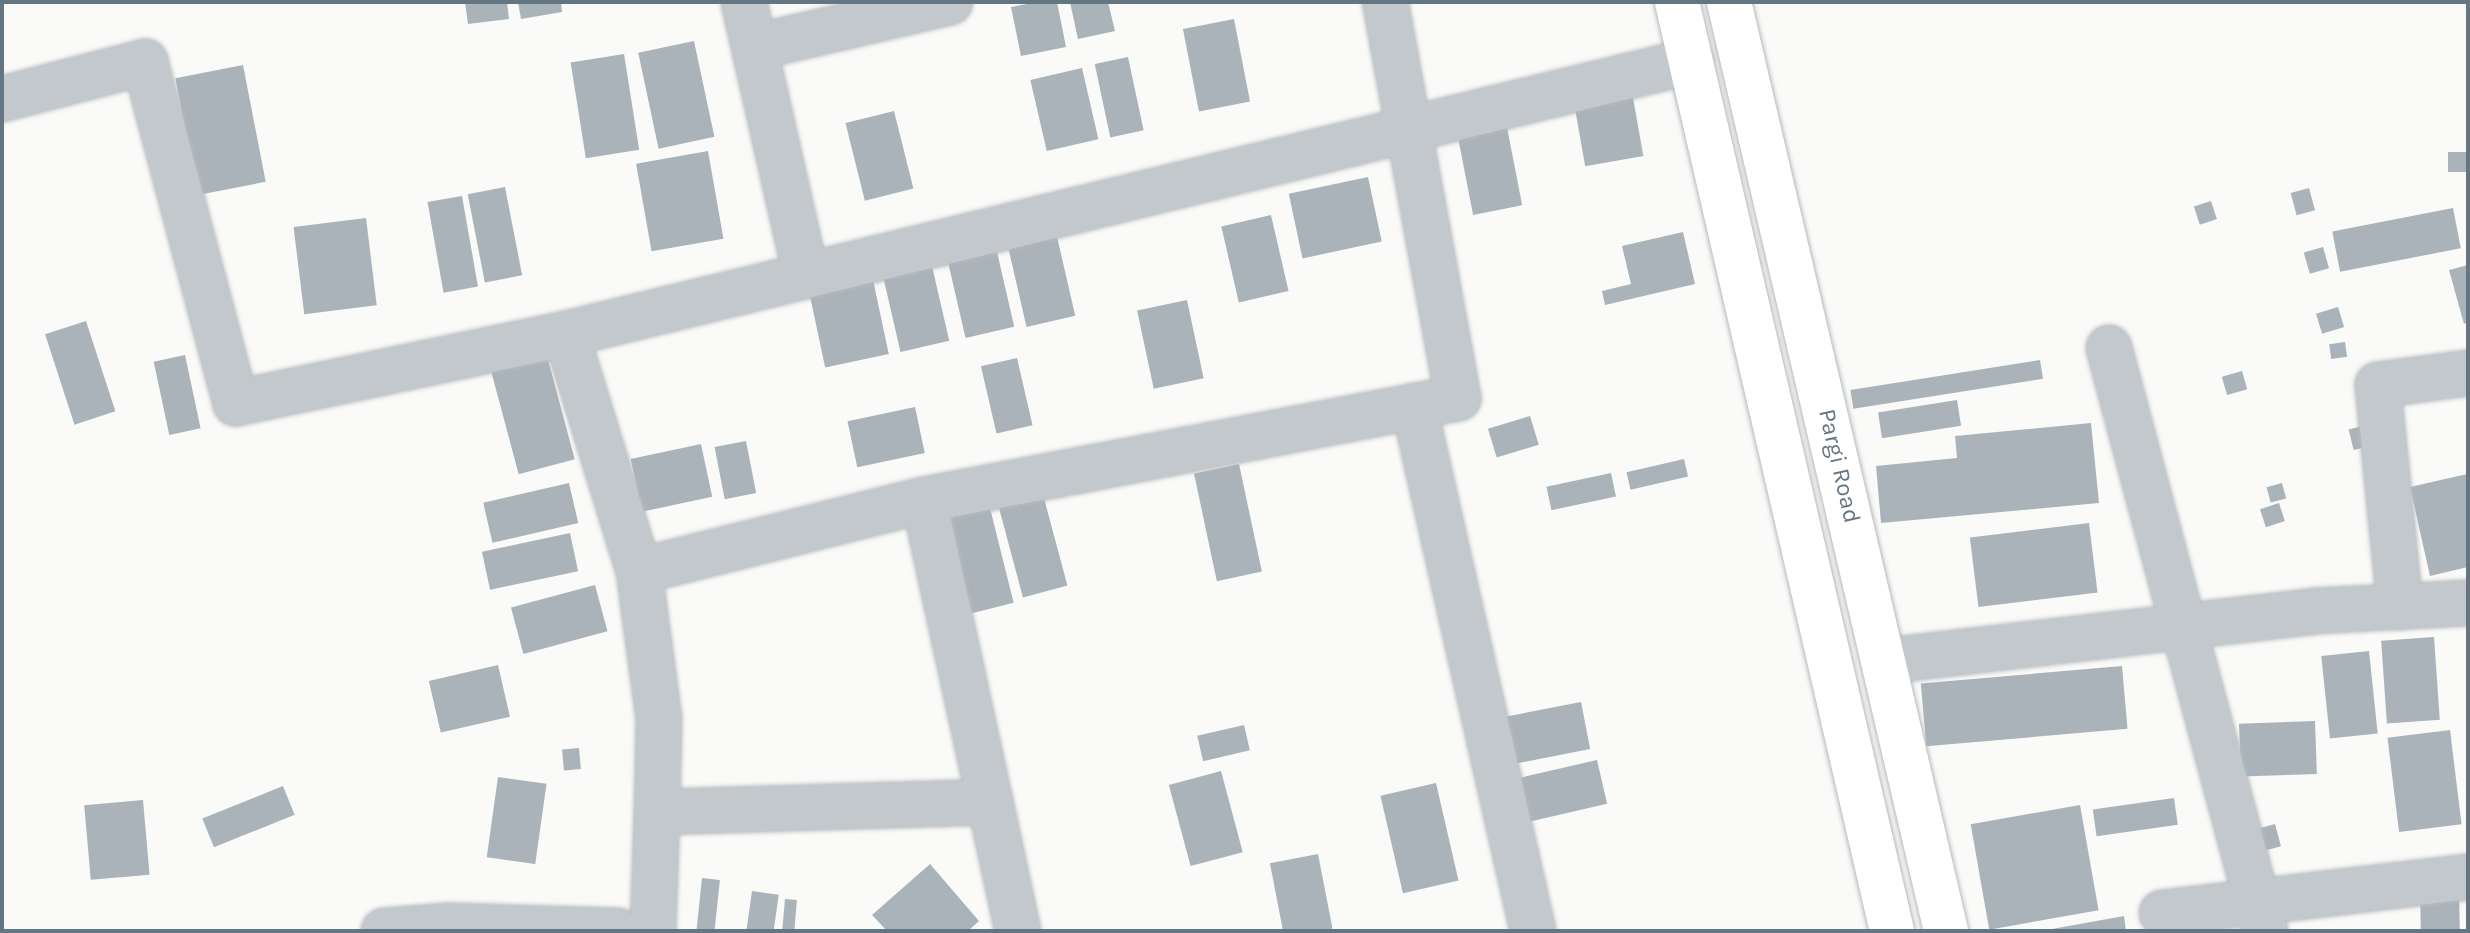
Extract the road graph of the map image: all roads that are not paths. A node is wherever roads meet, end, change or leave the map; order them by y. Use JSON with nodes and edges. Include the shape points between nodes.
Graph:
{"nodes":[{"id":1,"x":744,"y":2,"type":"edge"},
{"id":2,"x":950,"y":2,"type":"edge"},
{"id":3,"x":1385,"y":2,"type":"edge"},
{"id":4,"x":1677,"y":2,"type":"edge"},
{"id":5,"x":1729,"y":2,"type":"edge"},
{"id":6,"x":755,"y":47,"type":"junction"},
{"id":7,"x":1691,"y":61,"type":"junction"},
{"id":8,"x":2,"y":99,"type":"edge"},
{"id":9,"x":1411,"y":130,"type":"junction"},
{"id":10,"x":1793,"y":273,"type":"junction"},
{"id":11,"x":806,"y":275,"type":"junction"},
{"id":12,"x":1743,"y":284,"type":"junction"},
{"id":13,"x":566,"y":334,"type":"junction"},
{"id":14,"x":2109,"y":348,"type":"dead end"},
{"id":15,"x":2468,"y":373,"type":"edge"},
{"id":16,"x":1414,"y":406,"type":"junction"},
{"id":17,"x":924,"y":500,"type":"junction"},
{"id":18,"x":639,"y":571,"type":"junction"},
{"id":19,"x":2468,"y":603,"type":"edge"},
{"id":20,"x":2400,"y":607,"type":"junction"},
{"id":21,"x":2181,"y":627,"type":"junction"},
{"id":22,"x":1885,"y":661,"type":"junction"},
{"id":23,"x":990,"y":802,"type":"junction"},
{"id":24,"x":657,"y":812,"type":"junction"},
{"id":25,"x":2468,"y":877,"type":"edge"},
{"id":26,"x":2162,"y":913,"type":"dead end"},
{"id":27,"x":2261,"y":916,"type":"edge"},
{"id":28,"x":384,"y":931,"type":"edge"},
{"id":29,"x":618,"y":931,"type":"edge"},
{"id":30,"x":653,"y":931,"type":"edge"},
{"id":31,"x":1018,"y":931,"type":"edge"},
{"id":32,"x":1533,"y":931,"type":"edge"},
{"id":33,"x":1892,"y":931,"type":"edge"},
{"id":34,"x":1946,"y":931,"type":"edge"}],
"edges":[{"from":1,"to":6,"type":"street"},
{"from":2,"to":6,"type":"street"},
{"from":3,"to":9,"type":"street"},
{"from":4,"to":7,"type":"main road"},
{"from":5,"to":10,"type":"main road","name":"Pargi Road"},
{"from":6,"to":11,"type":"street"},
{"from":7,"to":9,"type":"street"},
{"from":7,"to":12,"type":"main road"},
{"from":8,"to":13,"type":"street","via":[[145,62],[236,403]]},
{"from":9,"to":11,"type":"street"},
{"from":9,"to":16,"type":"street","via":[[1458,398]]},
{"from":10,"to":12,"type":"main road"},
{"from":10,"to":22,"type":"main road","name":"Pargi Road"},
{"from":11,"to":13,"type":"street"},
{"from":12,"to":33,"type":"main road"},
{"from":13,"to":18,"type":"street"},
{"from":14,"to":21,"type":"street"},
{"from":15,"to":20,"type":"street","via":[[2378,385]]},
{"from":16,"to":17,"type":"street"},
{"from":16,"to":32,"type":"street"},
{"from":17,"to":18,"type":"street"},
{"from":17,"to":23,"type":"street"},
{"from":18,"to":24,"type":"street","via":[[659,719]]},
{"from":19,"to":20,"type":"street"},
{"from":20,"to":21,"type":"street"},
{"from":21,"to":22,"type":"street"},
{"from":21,"to":27,"type":"street"},
{"from":22,"to":34,"type":"main road","name":"Pargi Road"},
{"from":23,"to":24,"type":"street"},
{"from":23,"to":31,"type":"street"},
{"from":24,"to":30,"type":"street"},
{"from":25,"to":27,"type":"street"},
{"from":26,"to":27,"type":"street"},
{"from":28,"to":29,"type":"street","via":[[449,926]]}]}
